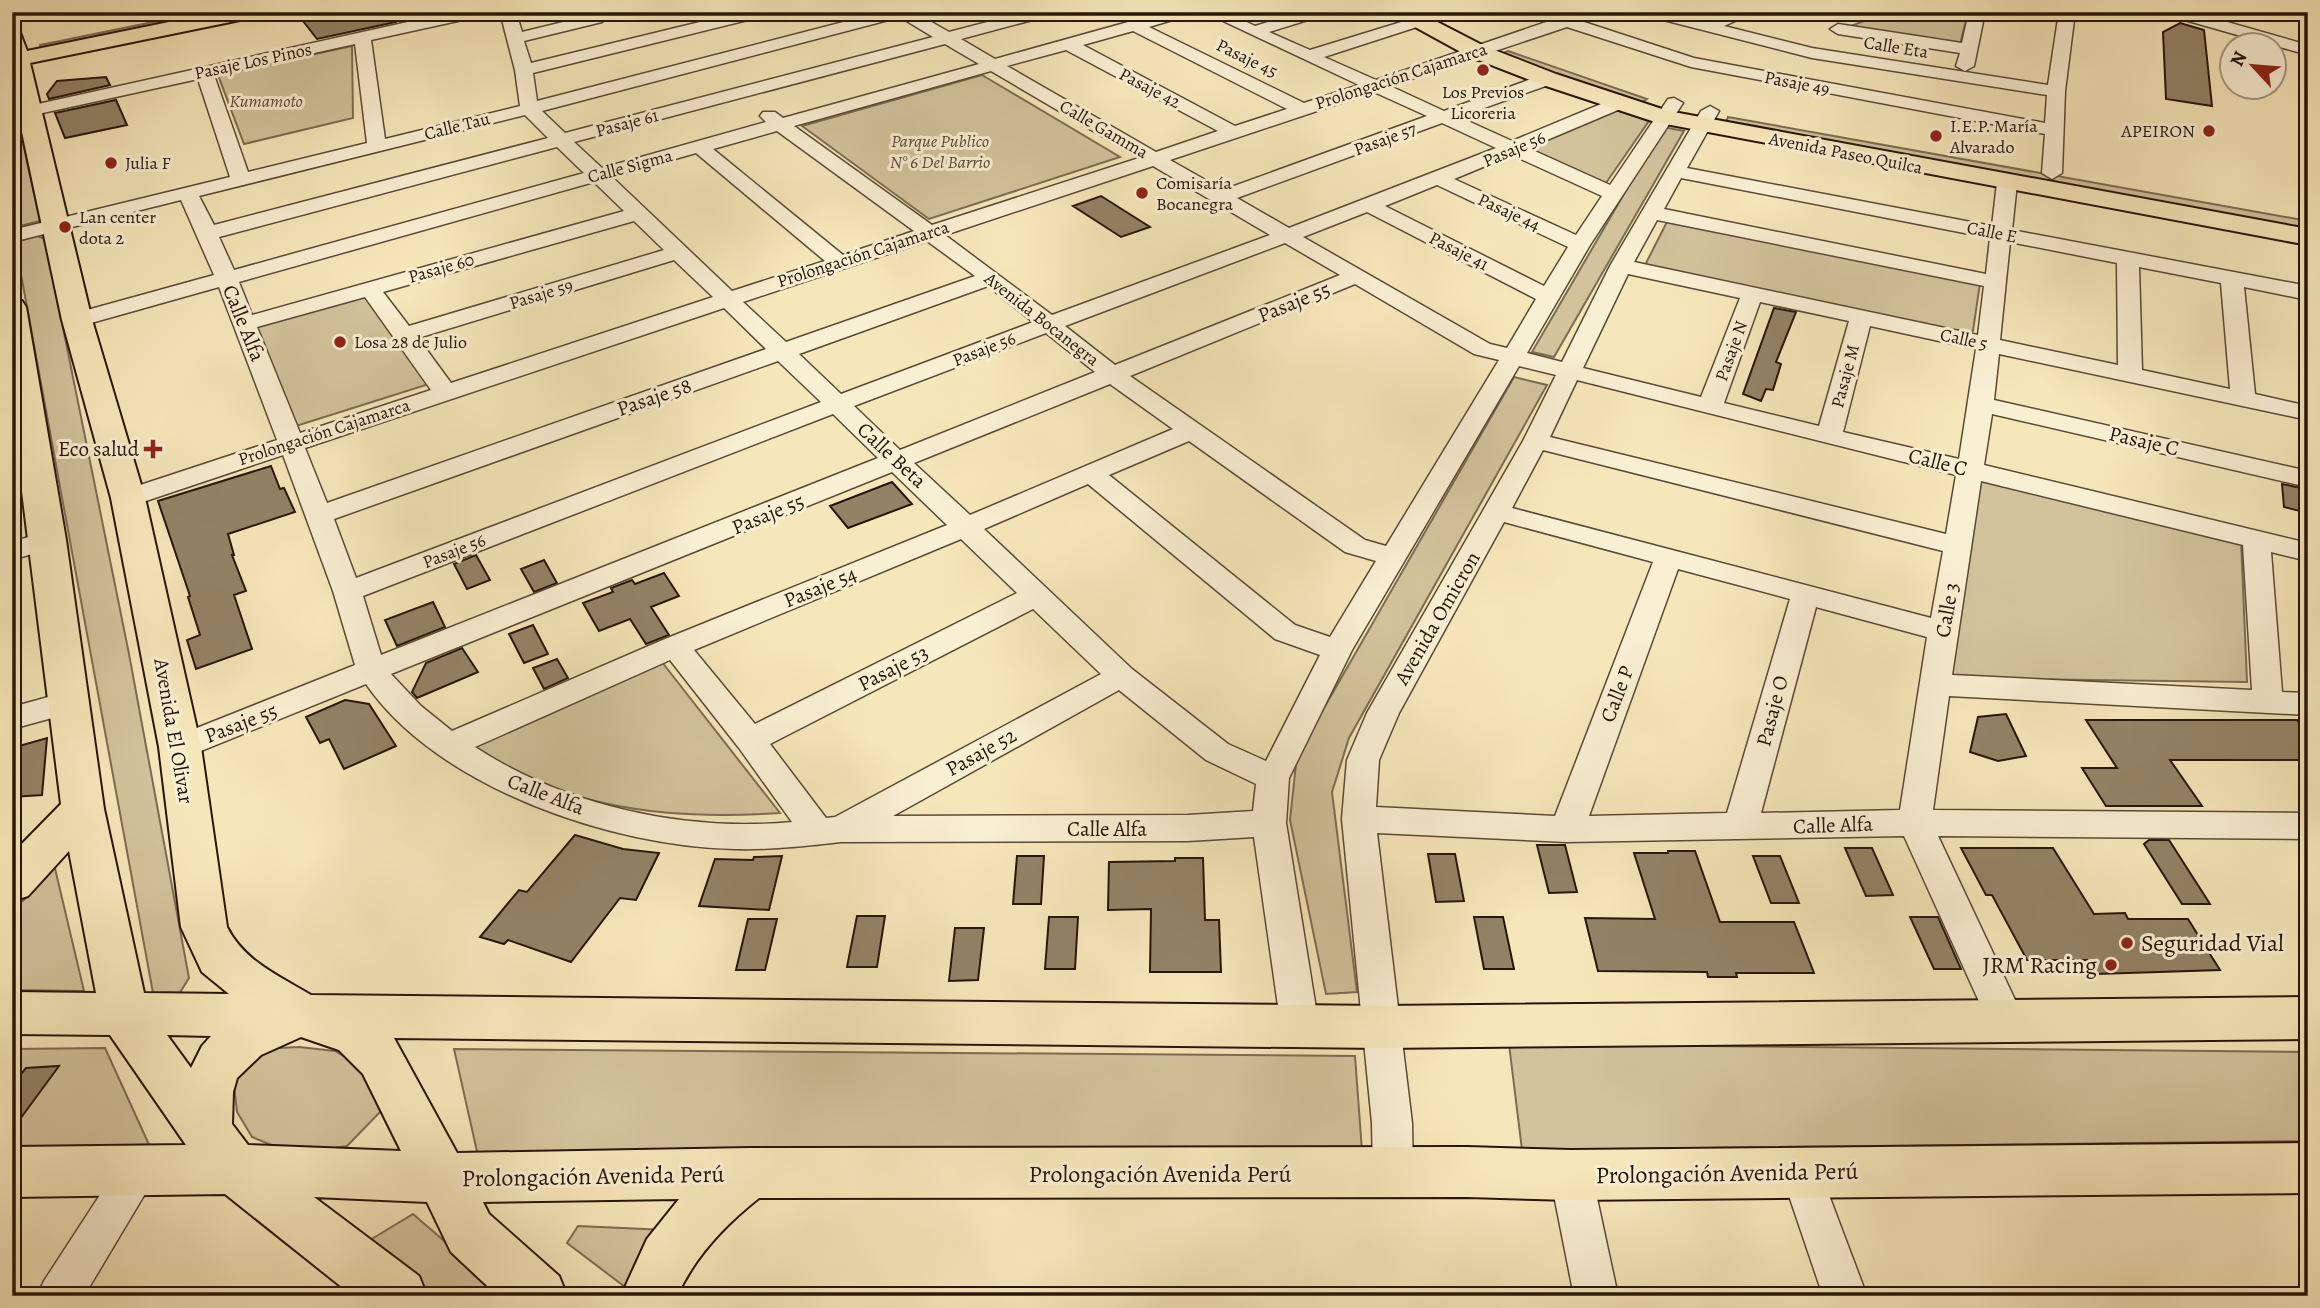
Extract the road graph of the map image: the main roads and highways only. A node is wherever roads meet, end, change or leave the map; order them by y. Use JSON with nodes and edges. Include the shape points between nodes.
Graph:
{"nodes":[{"id":1,"x":185,"y":12,"type":"edge"},
{"id":2,"x":250,"y":12,"type":"edge"},
{"id":3,"x":1419,"y":15,"type":"edge"},
{"id":4,"x":130,"y":37,"type":"junction"},
{"id":5,"x":14,"y":49,"type":"edge"},
{"id":6,"x":27,"y":106,"type":"junction"},
{"id":7,"x":1669,"y":110,"type":"junction"},
{"id":8,"x":1706,"y":118,"type":"junction"},
{"id":9,"x":2308,"y":217,"type":"edge"},
{"id":10,"x":2308,"y":237,"type":"edge"},
{"id":11,"x":12,"y":307,"type":"edge"},
{"id":12,"x":83,"y":809,"type":"junction"},
{"id":13,"x":12,"y":883,"type":"edge"},
{"id":14,"x":12,"y":1013,"type":"edge"},
{"id":15,"x":124,"y":1015,"type":"junction"},
{"id":16,"x":305,"y":1017,"type":"junction"},
{"id":17,"x":2308,"y":1018,"type":"edge"},
{"id":18,"x":221,"y":1152,"type":"junction"},
{"id":19,"x":2308,"y":1168,"type":"edge"},
{"id":20,"x":12,"y":1172,"type":"edge"},
{"id":21,"x":750,"y":1173,"type":"junction"},
{"id":22,"x":440,"y":1178,"type":"junction"},
{"id":23,"x":399,"y":1296,"type":"edge"},
{"id":24,"x":539,"y":1296,"type":"edge"},
{"id":25,"x":649,"y":1296,"type":"edge"}],
"edges":[{"from":1,"to":5,"type":"main road"},
{"from":2,"to":4,"type":"main road"},
{"from":3,"to":7,"type":"main road","name":"Avenida Paseo Quilca"},
{"from":3,"to":7,"type":"main road","name":"Avenida Paseo Quilca","via":[[1476,51],[1548,79],[1619,103]]},
{"from":4,"to":5,"type":"main road"},
{"from":4,"to":6,"type":"main road","via":[[57,66],[33,88]]},
{"from":5,"to":6,"type":"main road","name":"Avenida El Olivar"},
{"from":6,"to":16,"type":"main road","name":"Avenida El Olivar","via":[[77,320],[128,498],[180,747],[204,927],[219,958],[234,973]]},
{"from":7,"to":8,"type":"main road","name":"Avenida Paseo Quilca"},
{"from":8,"to":9,"type":"main road","name":"Avenida Paseo Quilca"},
{"from":8,"to":10,"type":"main road","name":"Avenida Paseo Quilca","via":[[2007,183]]},
{"from":11,"to":12,"type":"main road"},
{"from":12,"to":13,"type":"main road"},
{"from":12,"to":15,"type":"main road"},
{"from":14,"to":15,"type":"main road"},
{"from":15,"to":16,"type":"main road"},
{"from":15,"to":18,"type":"main road"},
{"from":16,"to":17,"type":"main road","via":[[1300,1027]]},
{"from":16,"to":18,"type":"main road","via":[[261,1030],[233,1045],[214,1066],[205,1106]]},
{"from":16,"to":22,"type":"main road","name":"Avenida El Olivar","via":[[356,1034],[381,1058]]},
{"from":18,"to":20,"type":"main road","name":"Prolongación Avenida Perú","via":[[138,1172]]},
{"from":18,"to":22,"type":"main road","name":"Prolongación Avenida Perú"},
{"from":18,"to":23,"type":"main road"},
{"from":19,"to":21,"type":"main road","name":"Prolongación Avenida Perú","via":[[1571,1175]]},
{"from":21,"to":22,"type":"main road","name":"Prolongación Avenida Perú"},
{"from":21,"to":25,"type":"main road","via":[[712,1200],[679,1236]]},
{"from":22,"to":24,"type":"main road","name":"Avenida El Olivar","via":[[470,1233]]}]}
